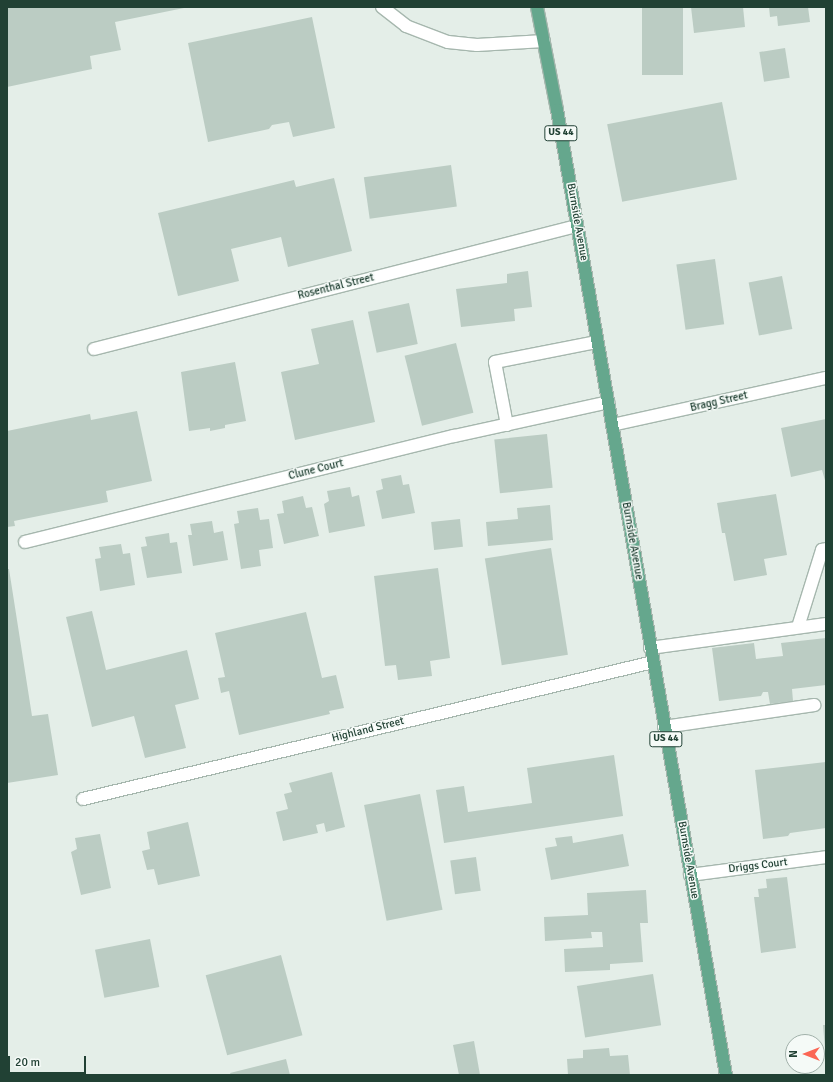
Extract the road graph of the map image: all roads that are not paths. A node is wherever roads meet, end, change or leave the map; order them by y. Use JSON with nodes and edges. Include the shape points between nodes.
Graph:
{"nodes":[{"id":1,"x":382,"y":7,"type":"edge"},
{"id":2,"x":537,"y":7,"type":"edge"},
{"id":3,"x":544,"y":41,"type":"junction"},
{"id":4,"x":577,"y":226,"type":"junction"},
{"id":5,"x":597,"y":342,"type":"junction"},
{"id":6,"x":94,"y":349,"type":"dead end"},
{"id":7,"x":826,"y":378,"type":"edge"},
{"id":8,"x":608,"y":402,"type":"junction"},
{"id":9,"x":507,"y":425,"type":"junction"},
{"id":10,"x":612,"y":425,"type":"junction"},
{"id":11,"x":24,"y":542,"type":"dead end"},
{"id":12,"x":826,"y":549,"type":"edge"},
{"id":13,"x":826,"y":624,"type":"edge"},
{"id":14,"x":798,"y":627,"type":"junction"},
{"id":15,"x":650,"y":648,"type":"junction"},
{"id":16,"x":652,"y":662,"type":"junction"},
{"id":17,"x":814,"y":706,"type":"dead end"},
{"id":18,"x":664,"y":727,"type":"junction"},
{"id":19,"x":83,"y":799,"type":"dead end"},
{"id":20,"x":826,"y":857,"type":"edge"},
{"id":21,"x":690,"y":874,"type":"junction"},
{"id":22,"x":726,"y":1075,"type":"edge"}],
"edges":[{"from":1,"to":3,"type":"street","via":[[406,26],[448,42],[477,45]]},
{"from":2,"to":3,"type":"main road","name":"Burnside Avenue","number":"US 44"},
{"from":3,"to":4,"type":"main road","name":"Burnside Avenue","number":"US 44"},
{"from":4,"to":5,"type":"main road","name":"Burnside Avenue","number":"US 44"},
{"from":4,"to":6,"type":"street","name":"Rosenthal Street"},
{"from":5,"to":8,"type":"main road","name":"Burnside Avenue","number":"US 44"},
{"from":5,"to":9,"type":"street","via":[[495,362]]},
{"from":7,"to":10,"type":"street","name":"Bragg Street"},
{"from":8,"to":9,"type":"street","name":"Clune Court"},
{"from":8,"to":10,"type":"main road","name":"Burnside Avenue","number":"US 44"},
{"from":9,"to":11,"type":"street","name":"Clune Court"},
{"from":10,"to":15,"type":"main road","name":"Burnside Avenue","number":"US 44"},
{"from":12,"to":14,"type":"street","via":[[822,550]]},
{"from":13,"to":14,"type":"street"},
{"from":14,"to":15,"type":"street"},
{"from":15,"to":16,"type":"main road","name":"Burnside Avenue","number":"US 44"},
{"from":16,"to":18,"type":"main road","name":"Burnside Avenue","number":"US 44"},
{"from":16,"to":19,"type":"street","name":"Highland Street"},
{"from":17,"to":18,"type":"street"},
{"from":18,"to":21,"type":"main road","name":"Burnside Avenue","number":"US 44"},
{"from":20,"to":21,"type":"street","name":"Driggs Court"},
{"from":21,"to":22,"type":"main road","name":"Burnside Avenue","number":"US 44"}]}
